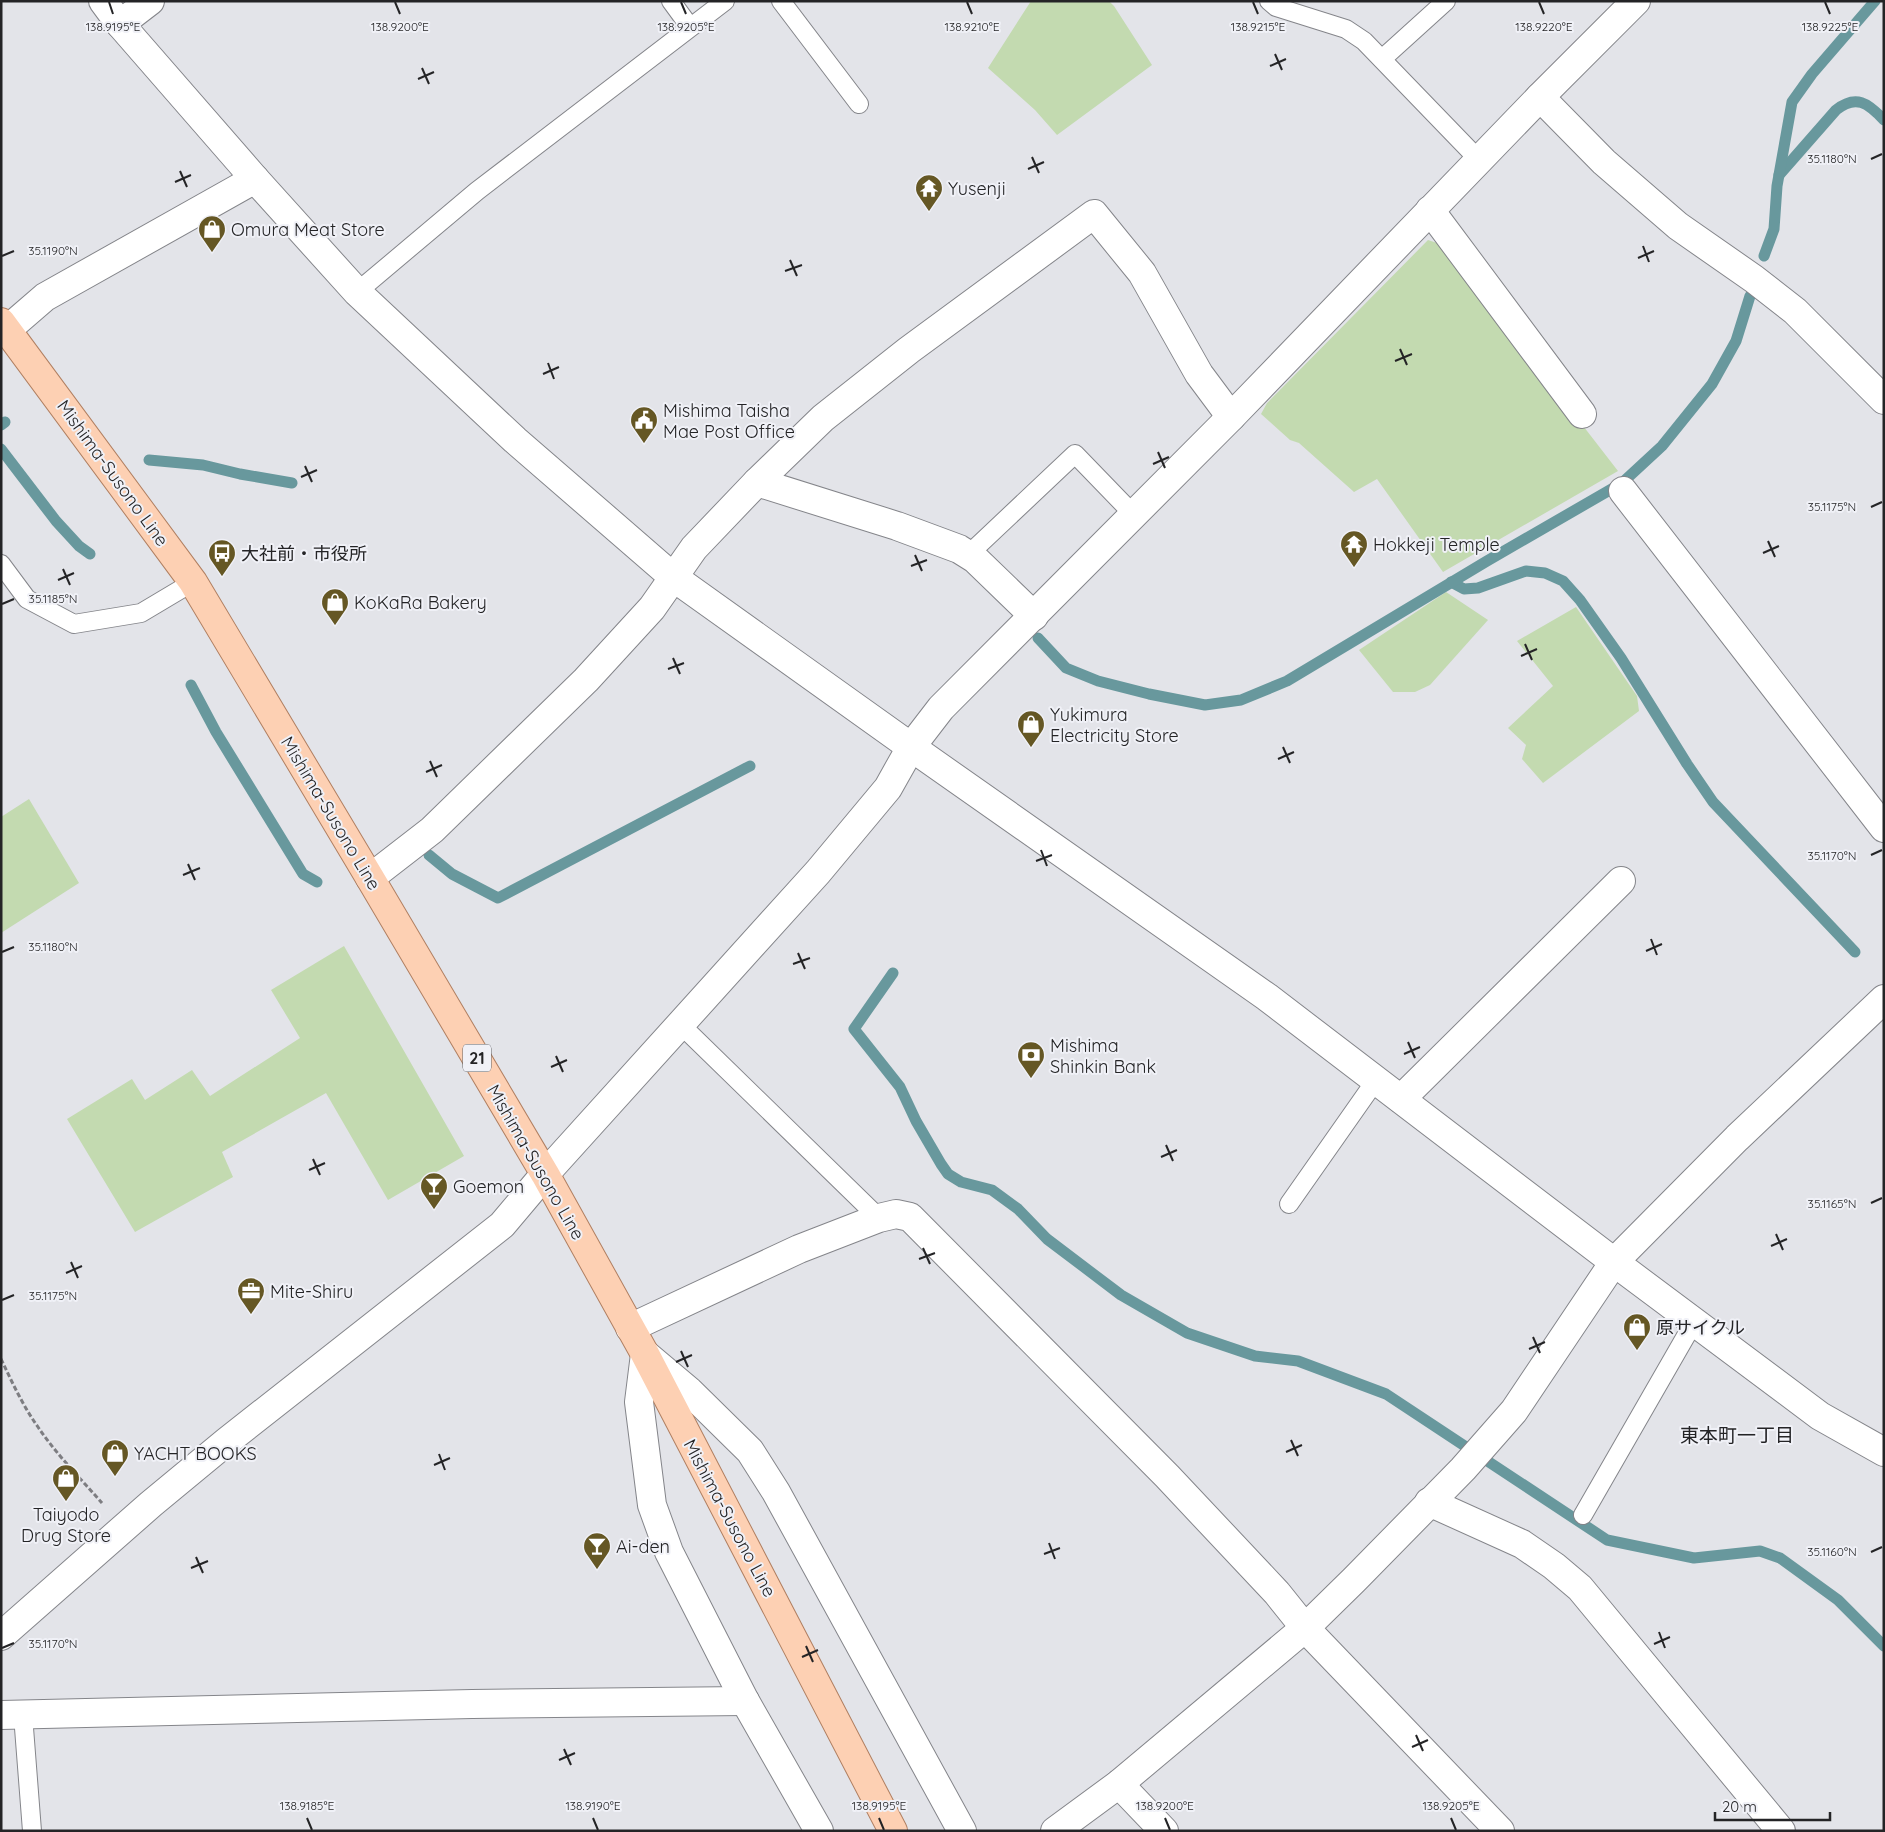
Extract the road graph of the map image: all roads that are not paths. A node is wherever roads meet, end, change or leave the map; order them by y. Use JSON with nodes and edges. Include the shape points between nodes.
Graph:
{"nodes":[{"id":1,"x":103,"y":1,"type":"edge"},
{"id":2,"x":150,"y":1,"type":"edge"},
{"id":3,"x":671,"y":1,"type":"edge"},
{"id":4,"x":725,"y":1,"type":"edge"},
{"id":5,"x":781,"y":1,"type":"edge"},
{"id":6,"x":1270,"y":1,"type":"edge"},
{"id":7,"x":1446,"y":1,"type":"edge"},
{"id":8,"x":1636,"y":1,"type":"edge"},
{"id":9,"x":120,"y":24,"type":"junction"},
{"id":10,"x":690,"y":27,"type":"junction"},
{"id":11,"x":1382,"y":59,"type":"junction"},
{"id":12,"x":1540,"y":97,"type":"junction"},
{"id":13,"x":859,"y":104,"type":"dead end"},
{"id":14,"x":1479,"y":160,"type":"junction"},
{"id":15,"x":254,"y":179,"type":"junction"},
{"id":16,"x":1430,"y":210,"type":"junction"},
{"id":17,"x":357,"y":292,"type":"junction"},
{"id":18,"x":3,"y":328,"type":"edge"},
{"id":19,"x":1884,"y":400,"type":"edge"},
{"id":20,"x":1582,"y":414,"type":"dead end"},
{"id":21,"x":1232,"y":417,"type":"junction"},
{"id":22,"x":758,"y":482,"type":"junction"},
{"id":23,"x":1623,"y":491,"type":"dead end"},
{"id":24,"x":1134,"y":515,"type":"junction"},
{"id":25,"x":968,"y":555,"type":"junction"},
{"id":26,"x":1,"y":564,"type":"edge"},
{"id":27,"x":673,"y":578,"type":"junction"},
{"id":28,"x":193,"y":582,"type":"junction"},
{"id":29,"x":1034,"y":616,"type":"junction"},
{"id":30,"x":911,"y":747,"type":"junction"},
{"id":31,"x":1884,"y":828,"type":"edge"},
{"id":32,"x":370,"y":878,"type":"junction"},
{"id":33,"x":1620,"y":881,"type":"dead end"},
{"id":34,"x":1884,"y":999,"type":"edge"},
{"id":35,"x":680,"y":1024,"type":"junction"},
{"id":36,"x":1376,"y":1080,"type":"junction"},
{"id":37,"x":1401,"y":1099,"type":"junction"},
{"id":38,"x":544,"y":1174,"type":"junction"},
{"id":39,"x":1289,"y":1204,"type":"dead end"},
{"id":40,"x":878,"y":1218,"type":"junction"},
{"id":41,"x":1614,"y":1262,"type":"junction"},
{"id":42,"x":1694,"y":1322,"type":"junction"},
{"id":43,"x":630,"y":1328,"type":"junction"},
{"id":44,"x":645,"y":1354,"type":"junction"},
{"id":45,"x":1884,"y":1452,"type":"edge"},
{"id":46,"x":1430,"y":1502,"type":"junction"},
{"id":47,"x":1583,"y":1515,"type":"dead end"},
{"id":48,"x":1306,"y":1628,"type":"junction"},
{"id":49,"x":1,"y":1636,"type":"edge"},
{"id":50,"x":745,"y":1701,"type":"junction"},
{"id":51,"x":12,"y":1715,"type":"edge"},
{"id":52,"x":1120,"y":1784,"type":"junction"},
{"id":53,"x":32,"y":1831,"type":"edge"},
{"id":54,"x":819,"y":1831,"type":"edge"},
{"id":55,"x":893,"y":1831,"type":"edge"},
{"id":56,"x":962,"y":1831,"type":"edge"},
{"id":57,"x":1055,"y":1831,"type":"edge"},
{"id":58,"x":1164,"y":1831,"type":"edge"},
{"id":59,"x":1500,"y":1831,"type":"edge"},
{"id":60,"x":1781,"y":1831,"type":"edge"}],
"edges":[{"from":1,"to":9,"type":"street"},
{"from":2,"to":9,"type":"street"},
{"from":3,"to":10,"type":"lane"},
{"from":4,"to":10,"type":"lane"},
{"from":5,"to":13,"type":"lane"},
{"from":6,"to":11,"type":"lane","via":[[1276,7],[1346,30],[1364,41]]},
{"from":7,"to":11,"type":"lane"},
{"from":8,"to":12,"type":"street"},
{"from":9,"to":15,"type":"street"},
{"from":10,"to":17,"type":"lane","via":[[477,191]]},
{"from":11,"to":14,"type":"lane"},
{"from":12,"to":14,"type":"street"},
{"from":12,"to":19,"type":"street","via":[[1604,162],[1678,226],[1795,311]]},
{"from":14,"to":16,"type":"street"},
{"from":15,"to":17,"type":"street"},
{"from":15,"to":18,"type":"street","via":[[45,297]]},
{"from":16,"to":20,"type":"street"},
{"from":16,"to":21,"type":"street"},
{"from":17,"to":27,"type":"street","via":[[515,440]]},
{"from":18,"to":28,"type":"main road","name":"Mishima-Susono Line","number":"21"},
{"from":21,"to":22,"type":"street","via":[[1199,374],[1142,273],[1094,214],[909,350],[823,418]]},
{"from":21,"to":24,"type":"street"},
{"from":22,"to":25,"type":"street","via":[[897,526]]},
{"from":22,"to":27,"type":"street","via":[[694,548]]},
{"from":23,"to":31,"type":"street"},
{"from":24,"to":25,"type":"lane","via":[[1075,454]]},
{"from":24,"to":29,"type":"street"},
{"from":25,"to":29,"type":"street"},
{"from":26,"to":28,"type":"lane","via":[[26,599],[74,624],[141,613]]},
{"from":27,"to":30,"type":"street"},
{"from":27,"to":32,"type":"street","via":[[652,608],[586,680],[432,830]]},
{"from":28,"to":32,"type":"main road","name":"Mishima-Susono Line","number":"21"},
{"from":29,"to":30,"type":"street","via":[[941,708]]},
{"from":30,"to":35,"type":"street","via":[[888,788],[818,872]]},
{"from":30,"to":36,"type":"street","via":[[1267,997]]},
{"from":32,"to":38,"type":"main road","name":"Mishima-Susono Line","number":"21"},
{"from":33,"to":37,"type":"street"},
{"from":34,"to":41,"type":"street","via":[[1737,1138]]},
{"from":35,"to":38,"type":"street"},
{"from":35,"to":40,"type":"lane"},
{"from":36,"to":37,"type":"street"},
{"from":36,"to":39,"type":"lane"},
{"from":37,"to":41,"type":"street"},
{"from":38,"to":43,"type":"main road","name":"Mishima-Susono Line","number":"21"},
{"from":38,"to":49,"type":"street","via":[[502,1225],[234,1436]]},
{"from":40,"to":43,"type":"street","via":[[799,1249]]},
{"from":40,"to":48,"type":"street","via":[[896,1214],[910,1217],[1167,1476]]},
{"from":41,"to":42,"type":"street"},
{"from":41,"to":46,"type":"street","via":[[1514,1411],[1464,1469]]},
{"from":42,"to":45,"type":"street","via":[[1820,1416]]},
{"from":42,"to":47,"type":"lane"},
{"from":43,"to":44,"type":"main road","name":"Mishima-Susono Line","number":"21"},
{"from":44,"to":50,"type":"street","via":[[638,1402],[652,1505],[669,1552]]},
{"from":44,"to":55,"type":"main road","name":"Mishima-Susono Line","number":"21"},
{"from":44,"to":56,"type":"street","via":[[689,1391],[750,1451],[776,1492]]},
{"from":46,"to":48,"type":"street"},
{"from":46,"to":60,"type":"street","via":[[1522,1544],[1580,1588]]},
{"from":48,"to":52,"type":"street"},
{"from":48,"to":59,"type":"street"},
{"from":50,"to":51,"type":"street"},
{"from":50,"to":54,"type":"street"},
{"from":51,"to":53,"type":"lane"},
{"from":52,"to":57,"type":"street"},
{"from":52,"to":58,"type":"street"}]}
